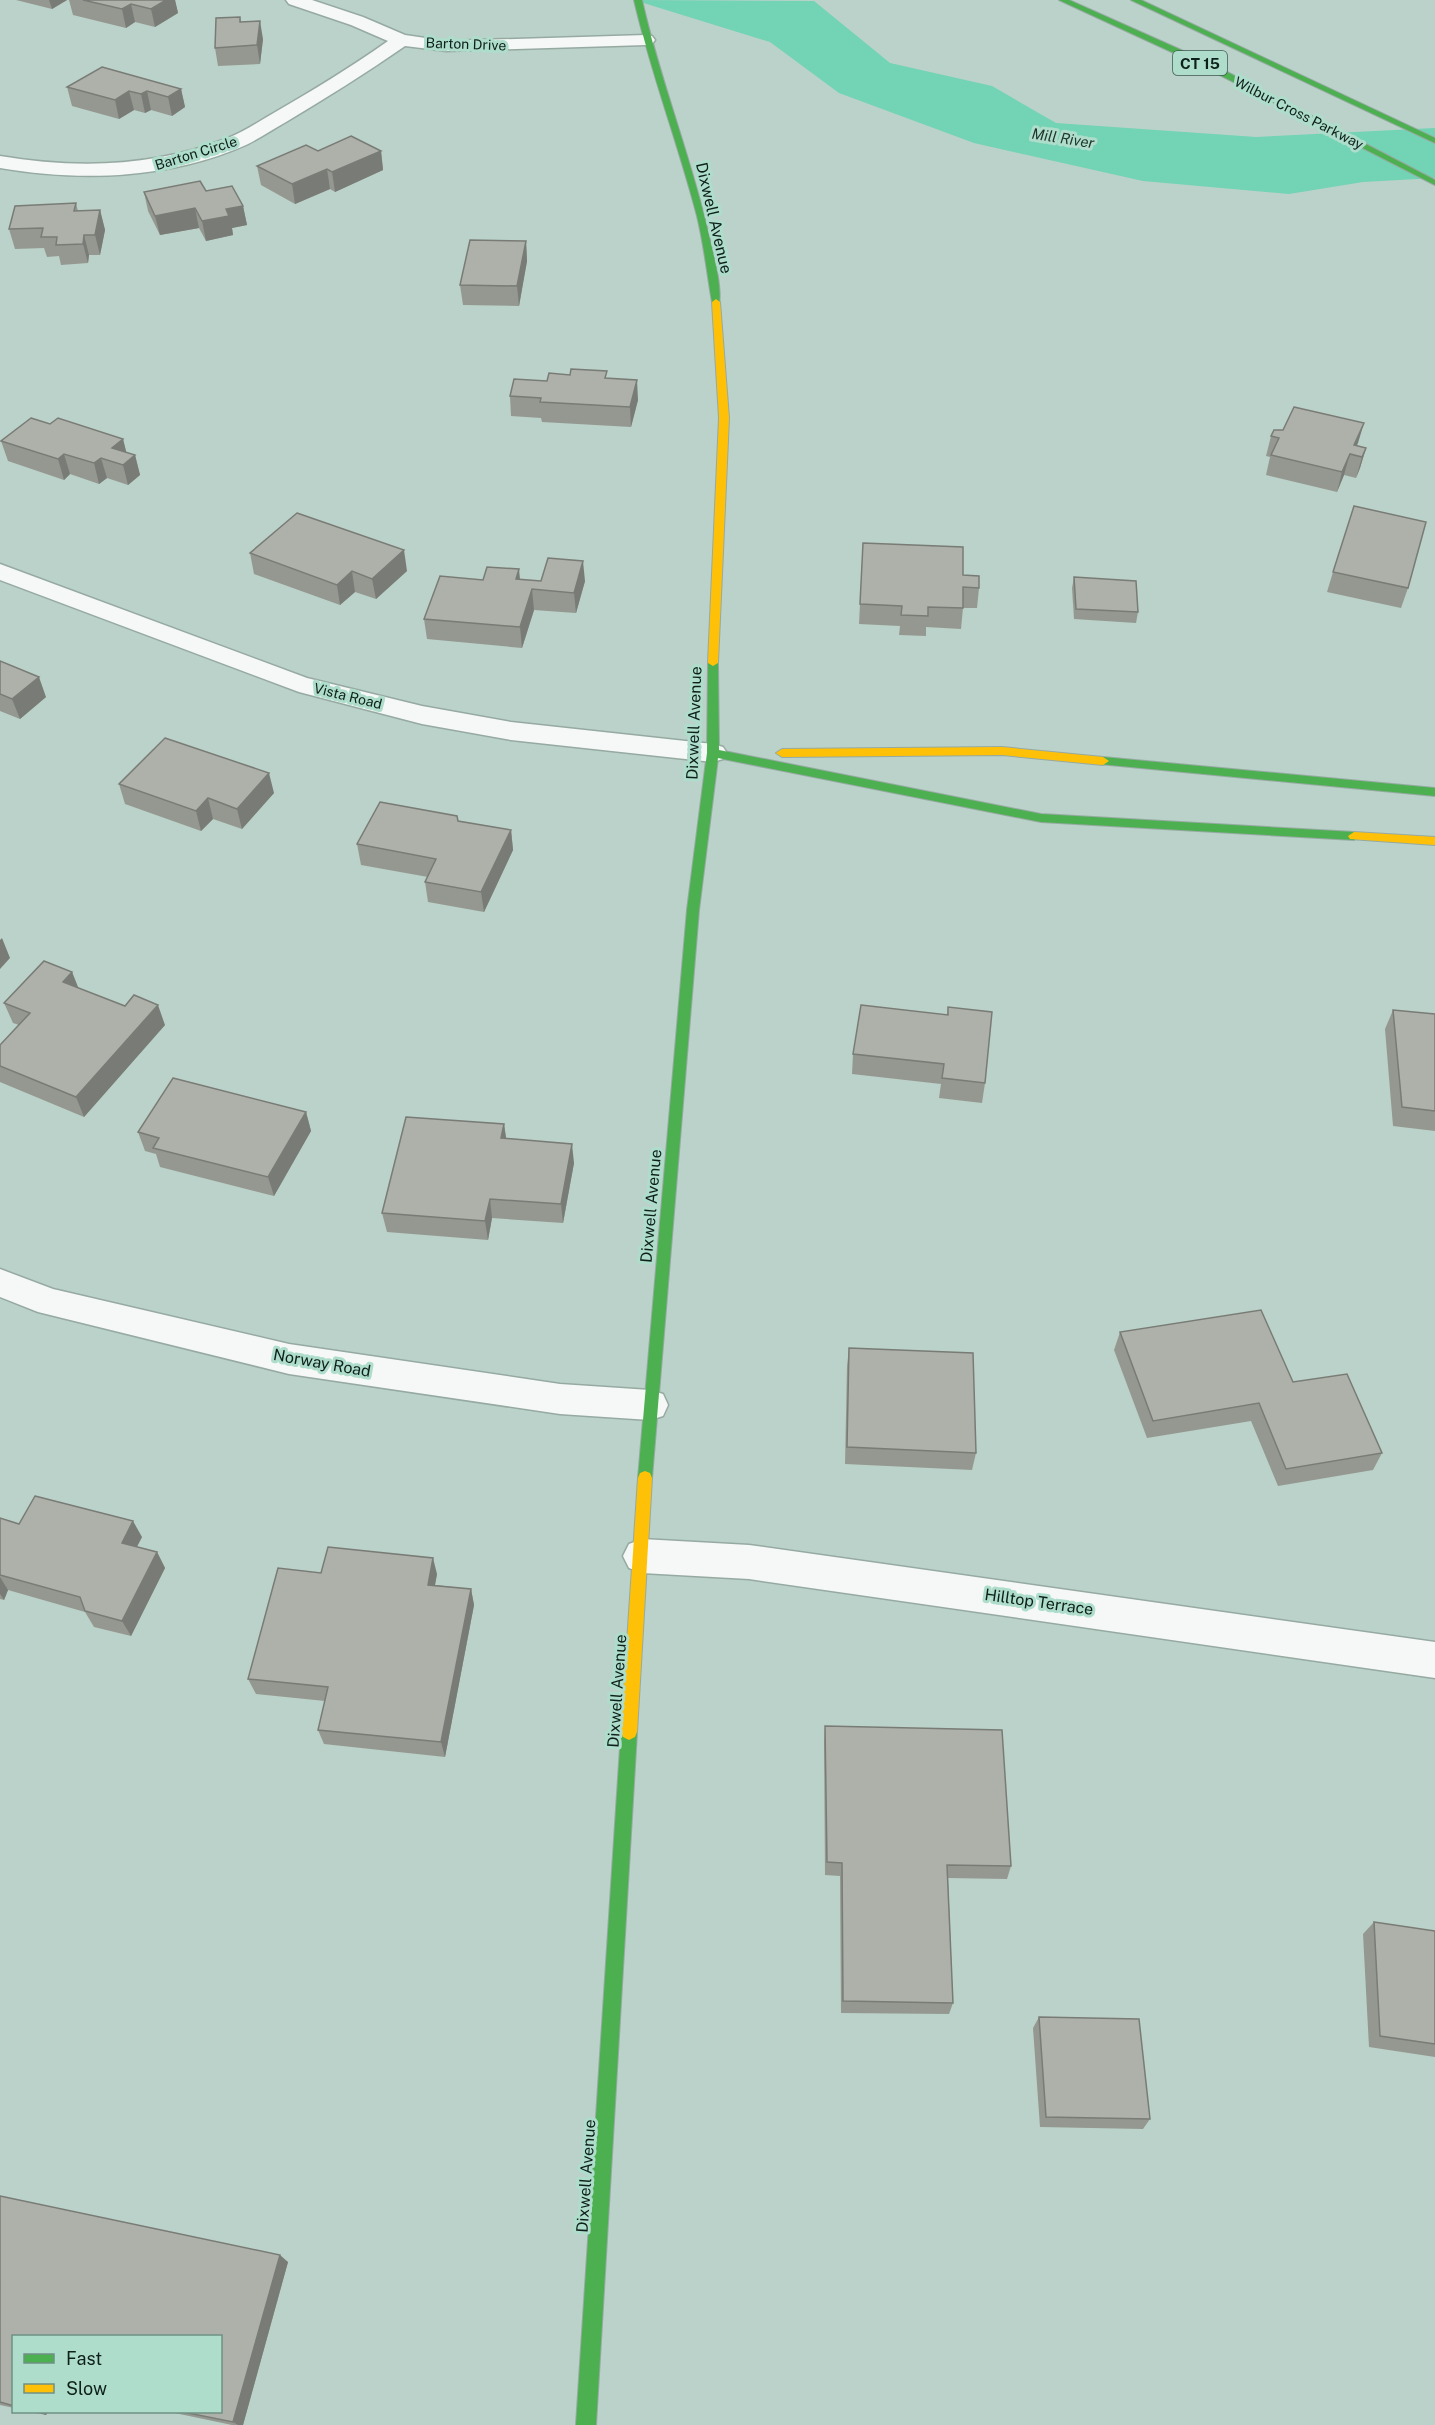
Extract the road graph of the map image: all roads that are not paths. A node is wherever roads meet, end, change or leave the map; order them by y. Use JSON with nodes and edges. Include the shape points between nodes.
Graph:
{"nodes":[{"id":1,"x":295,"y":0,"type":"edge"},
{"id":2,"x":1063,"y":0,"type":"edge"},
{"id":3,"x":1135,"y":0,"type":"edge"},
{"id":4,"x":638,"y":1,"type":"edge"},
{"id":5,"x":400,"y":40,"type":"junction"},
{"id":6,"x":645,"y":40,"type":"junction"},
{"id":7,"x":1435,"y":141,"type":"edge"},
{"id":8,"x":0,"y":162,"type":"edge"},
{"id":9,"x":1435,"y":183,"type":"edge"},
{"id":10,"x":0,"y":571,"type":"edge"},
{"id":11,"x":713,"y":753,"type":"junction"},
{"id":12,"x":1435,"y":792,"type":"edge"},
{"id":13,"x":1435,"y":841,"type":"edge"},
{"id":14,"x":0,"y":1283,"type":"edge"},
{"id":15,"x":650,"y":1405,"type":"junction"},
{"id":16,"x":642,"y":1556,"type":"junction"},
{"id":17,"x":1435,"y":1660,"type":"edge"},
{"id":18,"x":586,"y":2425,"type":"edge"}],
"edges":[{"from":1,"to":5,"type":"street","name":"Barton Drive"},
{"from":2,"to":9,"type":"main road","name":"Wilbur Cross Parkway","number":"CT 15","via":[[1112,20]]},
{"from":3,"to":7,"type":"main road","name":"Wilbur Cross Parkway","number":"CT 15"},
{"from":4,"to":6,"type":"main road","name":"Dixwell Avenue"},
{"from":5,"to":6,"type":"street","name":"Barton Drive","via":[[446,46]]},
{"from":5,"to":8,"type":"street","name":"Barton Circle","via":[[254,132],[192,156],[144,168],[78,172],[31,169]]},
{"from":6,"to":11,"type":"main road","name":"Dixwell Avenue","via":[[708,247],[719,326],[724,418],[712,680]]},
{"from":10,"to":11,"type":"street","name":"Vista Road","via":[[310,687],[422,715],[511,731]]},
{"from":11,"to":12,"type":"main road","via":[[1002,751]]},
{"from":11,"to":13,"type":"main road","via":[[1041,818]]},
{"from":11,"to":15,"type":"main road","name":"Dixwell Avenue","via":[[693,910]]},
{"from":14,"to":15,"type":"street","name":"Norway Road","via":[[50,1302],[289,1359],[560,1399]]},
{"from":15,"to":16,"type":"main road","name":"Dixwell Avenue"},
{"from":16,"to":17,"type":"street","name":"Hilltop Terrace","via":[[749,1562]]},
{"from":16,"to":18,"type":"main road","name":"Dixwell Avenue"}]}
